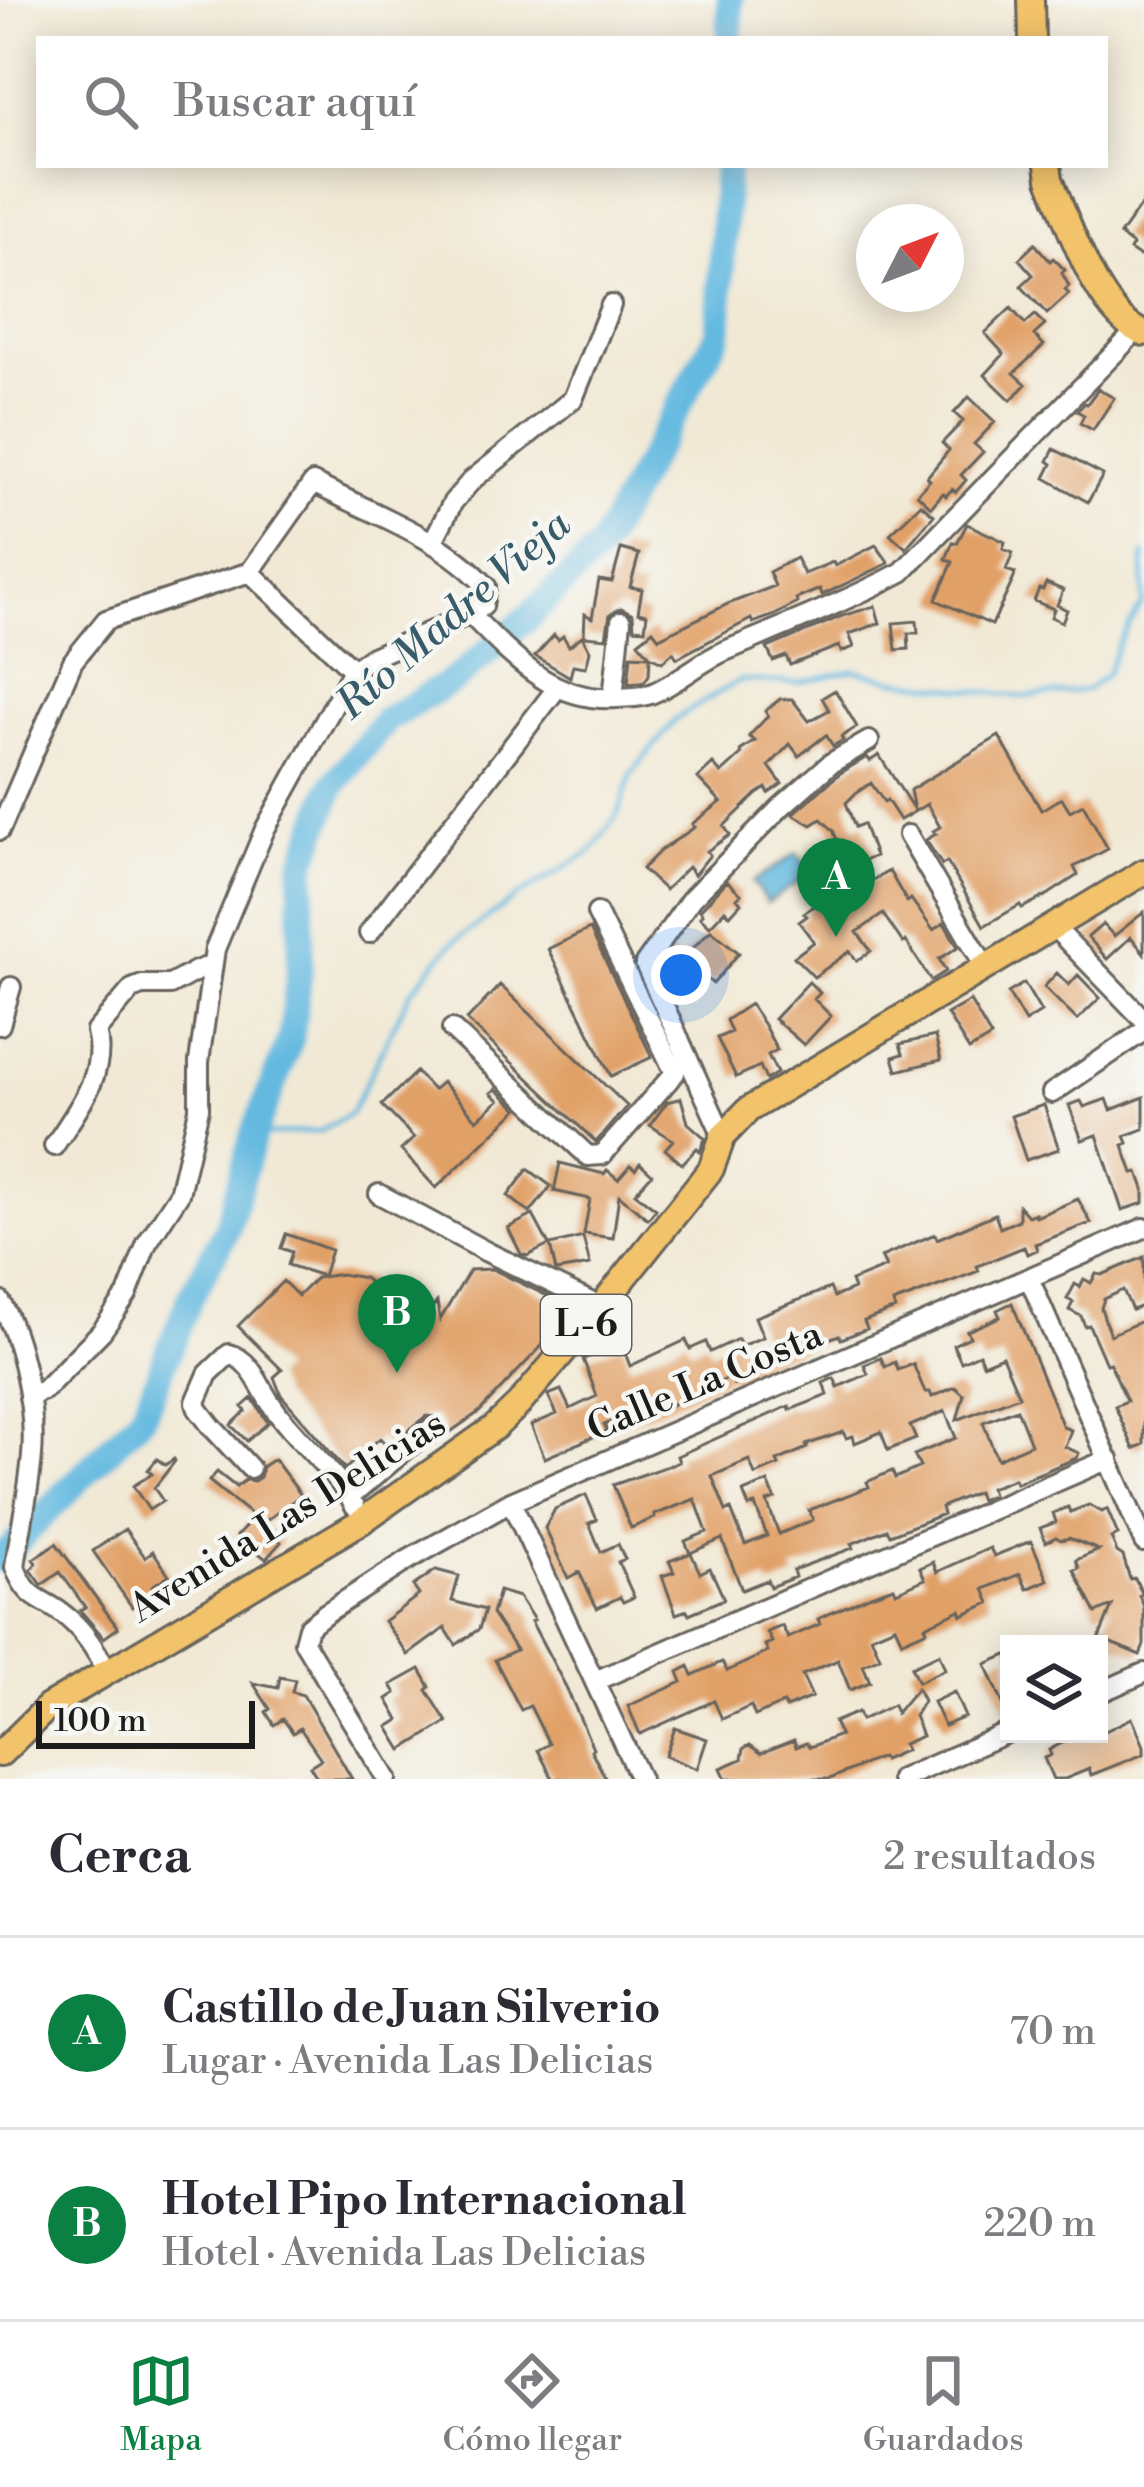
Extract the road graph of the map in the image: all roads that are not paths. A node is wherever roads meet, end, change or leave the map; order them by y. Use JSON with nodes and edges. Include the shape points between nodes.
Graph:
{"nodes":[{"id":1,"x":1031,"y":0,"type":"edge"},
{"id":2,"x":1032,"y":36,"type":"edge"},
{"id":3,"x":1048,"y":168,"type":"edge"},
{"id":4,"x":611,"y":305,"type":"dead end"},
{"id":5,"x":1140,"y":332,"type":"edge"},
{"id":6,"x":431,"y":543,"type":"junction"},
{"id":7,"x":250,"y":572,"type":"junction"},
{"id":8,"x":470,"y":614,"type":"junction"},
{"id":9,"x":622,"y":621,"type":"dead end"},
{"id":10,"x":353,"y":670,"type":"junction"},
{"id":11,"x":557,"y":688,"type":"junction"},
{"id":12,"x":613,"y":698,"type":"junction"},
{"id":13,"x":869,"y":741,"type":"dead end"},
{"id":14,"x":0,"y":830,"type":"edge"},
{"id":15,"x":908,"y":835,"type":"dead end"},
{"id":16,"x":1144,"y":872,"type":"edge"},
{"id":17,"x":597,"y":914,"type":"dead end"},
{"id":18,"x":1054,"y":928,"type":"junction"},
{"id":19,"x":369,"y":933,"type":"dead end"},
{"id":20,"x":212,"y":965,"type":"junction"},
{"id":21,"x":986,"y":968,"type":"junction"},
{"id":22,"x":11,"y":987,"type":"dead end"},
{"id":23,"x":1144,"y":1020,"type":"edge"},
{"id":24,"x":0,"y":1025,"type":"edge"},
{"id":25,"x":452,"y":1029,"type":"dead end"},
{"id":26,"x":1144,"y":1031,"type":"edge"},
{"id":27,"x":703,"y":1090,"type":"junction"},
{"id":28,"x":1052,"y":1093,"type":"dead end"},
{"id":29,"x":654,"y":1097,"type":"junction"},
{"id":30,"x":723,"y":1136,"type":"junction"},
{"id":31,"x":54,"y":1146,"type":"dead end"},
{"id":32,"x":379,"y":1194,"type":"dead end"},
{"id":33,"x":1144,"y":1228,"type":"edge"},
{"id":34,"x":1029,"y":1278,"type":"junction"},
{"id":35,"x":0,"y":1300,"type":"edge"},
{"id":36,"x":601,"y":1307,"type":"junction"},
{"id":37,"x":29,"y":1397,"type":"junction"},
{"id":38,"x":430,"y":1429,"type":"dead end"},
{"id":39,"x":1109,"y":1459,"type":"junction"},
{"id":40,"x":250,"y":1468,"type":"dead end"},
{"id":41,"x":350,"y":1497,"type":"junction"},
{"id":42,"x":511,"y":1502,"type":"junction"},
{"id":43,"x":362,"y":1521,"type":"junction"},
{"id":44,"x":1144,"y":1541,"type":"edge"},
{"id":45,"x":108,"y":1672,"type":"junction"},
{"id":46,"x":1144,"y":1673,"type":"edge"},
{"id":47,"x":595,"y":1681,"type":"junction"},
{"id":48,"x":1108,"y":1689,"type":"edge"},
{"id":49,"x":1000,"y":1736,"type":"edge"},
{"id":50,"x":0,"y":1754,"type":"edge"},
{"id":51,"x":387,"y":1779,"type":"edge"},
{"id":52,"x":640,"y":1779,"type":"edge"},
{"id":53,"x":901,"y":1779,"type":"edge"}],
"edges":[{"from":1,"to":2,"type":"main road"},
{"from":3,"to":5,"type":"main road","via":[[1088,270]]},
{"from":4,"to":6,"type":"street","via":[[573,398],[472,480]]},
{"from":5,"to":12,"type":"street","via":[[902,572],[716,655],[648,696]]},
{"from":6,"to":7,"type":"street","via":[[313,483]]},
{"from":6,"to":8,"type":"street","via":[[486,586],[483,606]]},
{"from":7,"to":10,"type":"street"},
{"from":7,"to":14,"type":"street","via":[[106,620],[73,661]]},
{"from":8,"to":10,"type":"street"},
{"from":8,"to":11,"type":"street"},
{"from":9,"to":12,"type":"street"},
{"from":10,"to":20,"type":"street","via":[[265,829]]},
{"from":11,"to":12,"type":"street"},
{"from":11,"to":19,"type":"street"},
{"from":13,"to":27,"type":"street","via":[[782,806],[691,899],[645,964]]},
{"from":15,"to":21,"type":"street"},
{"from":16,"to":18,"type":"main road","name":"Avenida Las Delicias","number":"L-6"},
{"from":17,"to":29,"type":"street","via":[[675,1072]]},
{"from":18,"to":21,"type":"main road","name":"Avenida Las Delicias","number":"L-6"},
{"from":18,"to":23,"type":"street"},
{"from":20,"to":31,"type":"street","via":[[124,996],[96,1031],[101,1046],[92,1083]]},
{"from":20,"to":37,"type":"street","via":[[199,1109],[179,1194],[102,1331]]},
{"from":21,"to":30,"type":"main road","name":"Avenida Las Delicias","number":"L-6","via":[[748,1110]]},
{"from":22,"to":24,"type":"street"},
{"from":25,"to":29,"type":"street","via":[[588,1156],[602,1155]]},
{"from":26,"to":28,"type":"street"},
{"from":27,"to":29,"type":"street"},
{"from":27,"to":30,"type":"street"},
{"from":30,"to":36,"type":"main road","name":"Avenida Las Delicias","number":"L-6","via":[[711,1168]]},
{"from":32,"to":36,"type":"street"},
{"from":33,"to":34,"type":"street","name":"Calle La Costa"},
{"from":34,"to":39,"type":"street"},
{"from":34,"to":42,"type":"street","name":"Calle La Costa"},
{"from":35,"to":37,"type":"street"},
{"from":36,"to":43,"type":"main road","name":"Avenida Las Delicias","number":"L-6","via":[[496,1427]]},
{"from":37,"to":45,"type":"street","via":[[33,1452],[14,1567],[36,1600],[90,1639]]},
{"from":38,"to":41,"type":"street"},
{"from":39,"to":44,"type":"street"},
{"from":39,"to":47,"type":"street"},
{"from":40,"to":41,"type":"street","via":[[197,1409],[208,1374],[229,1354],[250,1368],[273,1408]]},
{"from":41,"to":43,"type":"street"},
{"from":42,"to":47,"type":"street"},
{"from":42,"to":51,"type":"street","name":"Calle La Costa","via":[[308,1627],[304,1642]]},
{"from":43,"to":45,"type":"main road","name":"Avenida Las Delicias","number":"L-6"},
{"from":45,"to":50,"type":"main road","name":"Avenida Las Delicias","number":"L-6","via":[[48,1707]]},
{"from":46,"to":48,"type":"street"},
{"from":47,"to":52,"type":"street"},
{"from":49,"to":53,"type":"street"}]}
